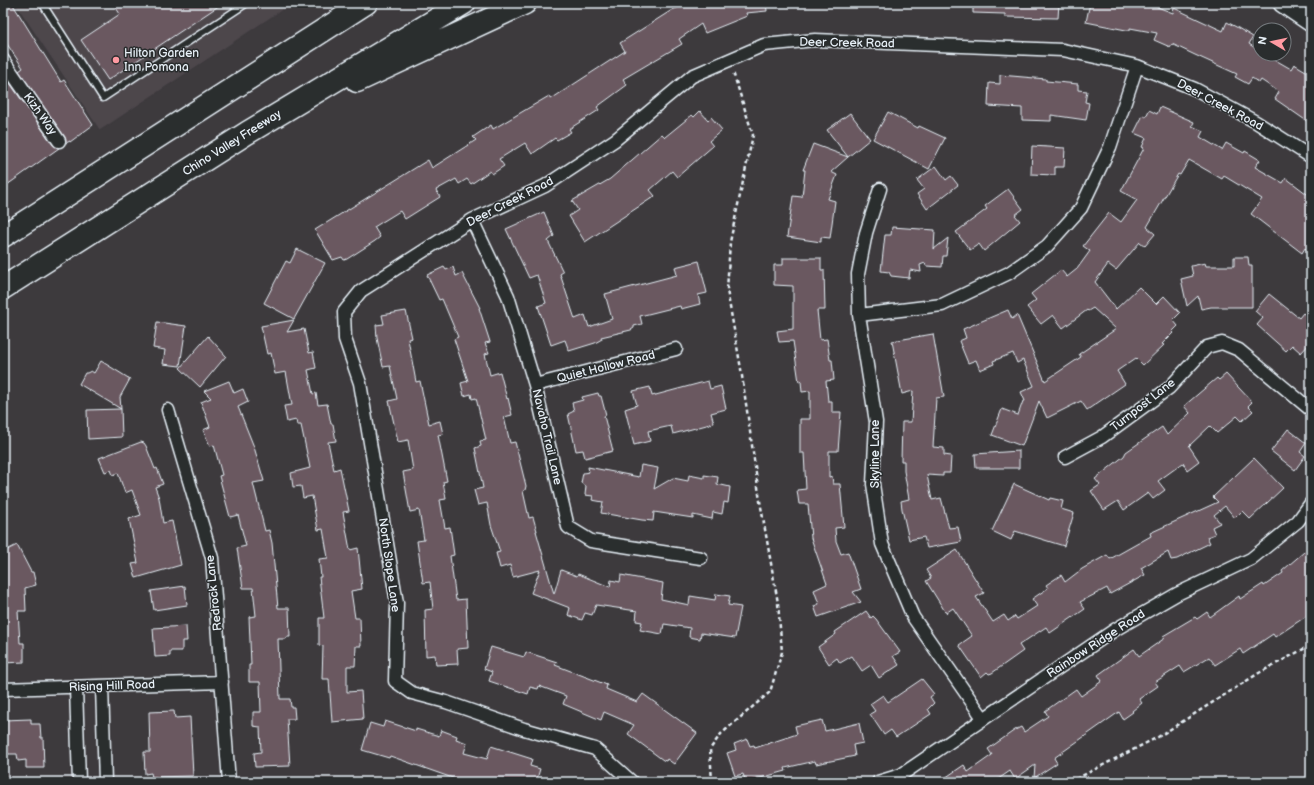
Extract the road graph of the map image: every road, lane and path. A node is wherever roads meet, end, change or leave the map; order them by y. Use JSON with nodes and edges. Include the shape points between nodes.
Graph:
{"nodes":[{"id":1,"x":42,"y":3,"type":"edge"},
{"id":2,"x":247,"y":3,"type":"edge"},
{"id":3,"x":351,"y":3,"type":"edge"},
{"id":4,"x":366,"y":3,"type":"edge"},
{"id":5,"x":464,"y":3,"type":"edge"},
{"id":6,"x":525,"y":3,"type":"edge"},
{"id":7,"x":1283,"y":3,"type":"edge"},
{"id":8,"x":1311,"y":22,"type":"edge"},
{"id":9,"x":730,"y":60,"type":"junction"},
{"id":10,"x":5,"y":66,"type":"edge"},
{"id":11,"x":1137,"y":66,"type":"junction"},
{"id":12,"x":247,"y":133,"type":"junction"},
{"id":13,"x":58,"y":141,"type":"dead end"},
{"id":14,"x":1311,"y":157,"type":"edge"},
{"id":15,"x":124,"y":158,"type":"junction"},
{"id":16,"x":880,"y":189,"type":"dead end"},
{"id":17,"x":472,"y":220,"type":"junction"},
{"id":18,"x":3,"y":236,"type":"edge"},
{"id":19,"x":3,"y":288,"type":"edge"},
{"id":20,"x":344,"y":312,"type":"joint"},
{"id":21,"x":859,"y":315,"type":"junction"},
{"id":22,"x":676,"y":349,"type":"dead end"},
{"id":23,"x":535,"y":385,"type":"junction"},
{"id":24,"x":168,"y":410,"type":"dead end"},
{"id":25,"x":1311,"y":410,"type":"edge"},
{"id":26,"x":1065,"y":457,"type":"dead end"},
{"id":27,"x":1311,"y":503,"type":"edge"},
{"id":28,"x":700,"y":558,"type":"dead end"},
{"id":29,"x":1311,"y":645,"type":"edge"},
{"id":30,"x":222,"y":682,"type":"junction"},
{"id":31,"x":102,"y":686,"type":"junction"},
{"id":32,"x":76,"y":687,"type":"junction"},
{"id":33,"x":3,"y":689,"type":"edge"},
{"id":34,"x":983,"y":718,"type":"junction"},
{"id":35,"x":79,"y":782,"type":"edge"},
{"id":36,"x":105,"y":782,"type":"edge"},
{"id":37,"x":229,"y":782,"type":"edge"},
{"id":38,"x":632,"y":782,"type":"edge"},
{"id":39,"x":712,"y":782,"type":"edge"},
{"id":40,"x":878,"y":782,"type":"edge"},
{"id":41,"x":1070,"y":782,"type":"edge"}],
"edges":[{"from":1,"to":2,"type":"lane","via":[[103,98]]},
{"from":3,"to":15,"type":"highway"},
{"from":4,"to":15,"type":"highway"},
{"from":5,"to":12,"type":"highway","name":"Chino Valley Freeway"},
{"from":6,"to":12,"type":"highway"},
{"from":7,"to":8,"type":"main road"},
{"from":9,"to":11,"type":"street","name":"Deer Creek Road","via":[[764,45],[815,40],[1063,50]]},
{"from":9,"to":17,"type":"street","name":"Deer Creek Road","via":[[692,76],[615,140],[545,186]]},
{"from":9,"to":39,"type":"path","via":[[754,135],[730,242],[727,290],[742,369],[760,501],[778,603],[782,652],[770,692],[721,734],[710,749]]},
{"from":10,"to":13,"type":"street","name":"Kizh Way"},
{"from":11,"to":14,"type":"street","name":"Deer Creek Road","via":[[1195,89],[1256,122]]},
{"from":11,"to":21,"type":"street","via":[[1110,147],[1081,208],[1047,246],[1009,273],[942,305]]},
{"from":12,"to":19,"type":"highway","name":"Chino Valley Freeway"},
{"from":15,"to":18,"type":"highway"},
{"from":16,"to":21,"type":"street","name":"Skyline Lane","via":[[866,233],[858,274]]},
{"from":17,"to":20,"type":"street","name":"Deer Creek Road","via":[[361,291]]},
{"from":17,"to":23,"type":"street","name":"Navaho Trail Lane","via":[[508,296]]},
{"from":20,"to":38,"type":"street","name":"North Slope Lane","via":[[345,339],[360,383],[397,603],[395,681],[412,693],[595,749]]},
{"from":21,"to":34,"type":"street","name":"Skyline Lane","via":[[876,422],[873,484],[882,544],[913,617]]},
{"from":22,"to":23,"type":"street","name":"Quiet Hollow Road"},
{"from":23,"to":28,"type":"street","name":"Navaho Trail Lane","via":[[568,527],[591,541]]},
{"from":24,"to":30,"type":"street","name":"Redrock Lane","via":[[212,558]]},
{"from":25,"to":26,"type":"street","name":"Turnpost Lane","via":[[1239,350],[1222,343],[1207,347],[1169,388],[1102,437]]},
{"from":27,"to":34,"type":"street","name":"Rainbow Ridge Road","via":[[1298,521],[1251,559],[1177,594],[1116,629]]},
{"from":29,"to":41,"type":"path","via":[[1259,673],[1158,737]]},
{"from":30,"to":31,"type":"street","name":"Rising Hill Road"},
{"from":30,"to":37,"type":"street","name":"Redrock Lane"},
{"from":31,"to":32,"type":"street","name":"Rising Hill Road"},
{"from":31,"to":36,"type":"street"},
{"from":32,"to":33,"type":"street","name":"Rising Hill Road"},
{"from":32,"to":35,"type":"street"},
{"from":34,"to":40,"type":"street","name":"Rainbow Ridge Road","via":[[901,775]]}]}
